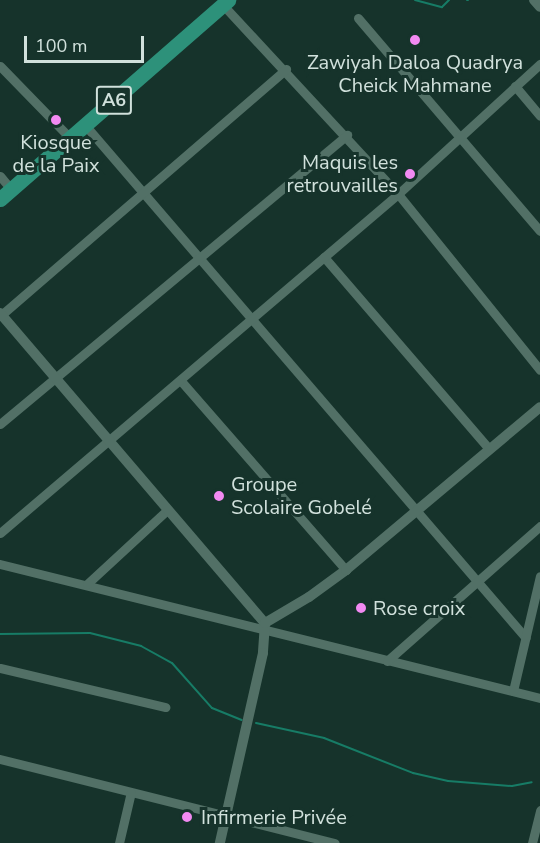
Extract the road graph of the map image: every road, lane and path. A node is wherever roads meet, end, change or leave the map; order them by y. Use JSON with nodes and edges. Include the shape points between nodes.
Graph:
{"nodes":[{"id":1,"x":534,"y":0,"type":"edge"},
{"id":2,"x":225,"y":2,"type":"edge"},
{"id":3,"x":540,"y":7,"type":"edge"},
{"id":4,"x":358,"y":18,"type":"dead end"},
{"id":5,"x":540,"y":64,"type":"edge"},
{"id":6,"x":0,"y":66,"type":"edge"},
{"id":7,"x":286,"y":69,"type":"junction"},
{"id":8,"x":515,"y":86,"type":"junction"},
{"id":9,"x":540,"y":116,"type":"edge"},
{"id":10,"x":85,"y":125,"type":"junction"},
{"id":11,"x":346,"y":135,"type":"junction"},
{"id":12,"x":460,"y":137,"type":"junction"},
{"id":13,"x":70,"y":138,"type":"junction"},
{"id":14,"x":0,"y":176,"type":"edge"},
{"id":15,"x":144,"y":190,"type":"junction"},
{"id":16,"x":6,"y":194,"type":"edge"},
{"id":17,"x":398,"y":194,"type":"junction"},
{"id":18,"x":540,"y":231,"type":"edge"},
{"id":19,"x":200,"y":256,"type":"junction"},
{"id":20,"x":324,"y":257,"type":"junction"},
{"id":21,"x":0,"y":314,"type":"edge"},
{"id":22,"x":253,"y":318,"type":"junction"},
{"id":23,"x":540,"y":370,"type":"edge"},
{"id":24,"x":54,"y":379,"type":"junction"},
{"id":25,"x":181,"y":381,"type":"junction"},
{"id":26,"x":540,"y":407,"type":"edge"},
{"id":27,"x":0,"y":424,"type":"edge"},
{"id":28,"x":107,"y":442,"type":"junction"},
{"id":29,"x":489,"y":449,"type":"junction"},
{"id":30,"x":417,"y":510,"type":"junction"},
{"id":31,"x":166,"y":511,"type":"junction"},
{"id":32,"x":540,"y":526,"type":"edge"},
{"id":33,"x":0,"y":533,"type":"edge"},
{"id":34,"x":0,"y":564,"type":"edge"},
{"id":35,"x":346,"y":570,"type":"junction"},
{"id":36,"x":540,"y":576,"type":"edge"},
{"id":37,"x":477,"y":581,"type":"junction"},
{"id":38,"x":87,"y":584,"type":"junction"},
{"id":39,"x":266,"y":628,"type":"junction"},
{"id":40,"x":525,"y":638,"type":"junction"},
{"id":41,"x":387,"y":661,"type":"junction"},
{"id":42,"x":0,"y":668,"type":"edge"},
{"id":43,"x":513,"y":691,"type":"junction"},
{"id":44,"x":540,"y":698,"type":"edge"},
{"id":45,"x":165,"y":707,"type":"dead end"},
{"id":46,"x":0,"y":759,"type":"edge"},
{"id":47,"x":131,"y":792,"type":"junction"},
{"id":48,"x":540,"y":810,"type":"edge"},
{"id":49,"x":226,"y":817,"type":"junction"},
{"id":50,"x":329,"y":842,"type":"edge"},
{"id":51,"x":119,"y":843,"type":"edge"},
{"id":52,"x":220,"y":843,"type":"edge"},
{"id":53,"x":532,"y":843,"type":"edge"}],
"edges":[{"from":1,"to":3,"type":"street"},
{"from":2,"to":7,"type":"street"},
{"from":2,"to":10,"type":"highway","number":"A6"},
{"from":4,"to":12,"type":"street"},
{"from":5,"to":8,"type":"street"},
{"from":6,"to":13,"type":"street"},
{"from":7,"to":11,"type":"street"},
{"from":7,"to":15,"type":"street"},
{"from":8,"to":9,"type":"street"},
{"from":8,"to":12,"type":"street"},
{"from":10,"to":13,"type":"highway","number":"A6"},
{"from":10,"to":15,"type":"street"},
{"from":11,"to":17,"type":"street"},
{"from":11,"to":19,"type":"street"},
{"from":12,"to":17,"type":"street"},
{"from":12,"to":18,"type":"street"},
{"from":13,"to":16,"type":"highway","number":"A6"},
{"from":14,"to":16,"type":"street"},
{"from":15,"to":19,"type":"street"},
{"from":15,"to":21,"type":"street"},
{"from":17,"to":20,"type":"street"},
{"from":17,"to":23,"type":"street"},
{"from":19,"to":22,"type":"street"},
{"from":19,"to":24,"type":"street"},
{"from":20,"to":22,"type":"street"},
{"from":20,"to":29,"type":"street"},
{"from":21,"to":24,"type":"street"},
{"from":22,"to":25,"type":"street"},
{"from":22,"to":30,"type":"street"},
{"from":24,"to":27,"type":"street"},
{"from":24,"to":28,"type":"street"},
{"from":25,"to":28,"type":"street"},
{"from":25,"to":35,"type":"street"},
{"from":26,"to":29,"type":"street"},
{"from":28,"to":31,"type":"street"},
{"from":28,"to":33,"type":"street"},
{"from":29,"to":30,"type":"street"},
{"from":30,"to":35,"type":"street"},
{"from":30,"to":37,"type":"street"},
{"from":31,"to":38,"type":"street"},
{"from":31,"to":39,"type":"street"},
{"from":32,"to":37,"type":"street"},
{"from":34,"to":38,"type":"street"},
{"from":35,"to":39,"type":"street"},
{"from":36,"to":40,"type":"street"},
{"from":37,"to":40,"type":"street"},
{"from":37,"to":41,"type":"street"},
{"from":38,"to":39,"type":"street"},
{"from":39,"to":41,"type":"street"},
{"from":39,"to":49,"type":"street"},
{"from":40,"to":43,"type":"street"},
{"from":41,"to":43,"type":"street"},
{"from":42,"to":45,"type":"street"},
{"from":43,"to":44,"type":"street"},
{"from":46,"to":47,"type":"street"},
{"from":47,"to":49,"type":"street"},
{"from":47,"to":51,"type":"street"},
{"from":48,"to":53,"type":"street"},
{"from":49,"to":50,"type":"street"},
{"from":49,"to":52,"type":"street"}]}
